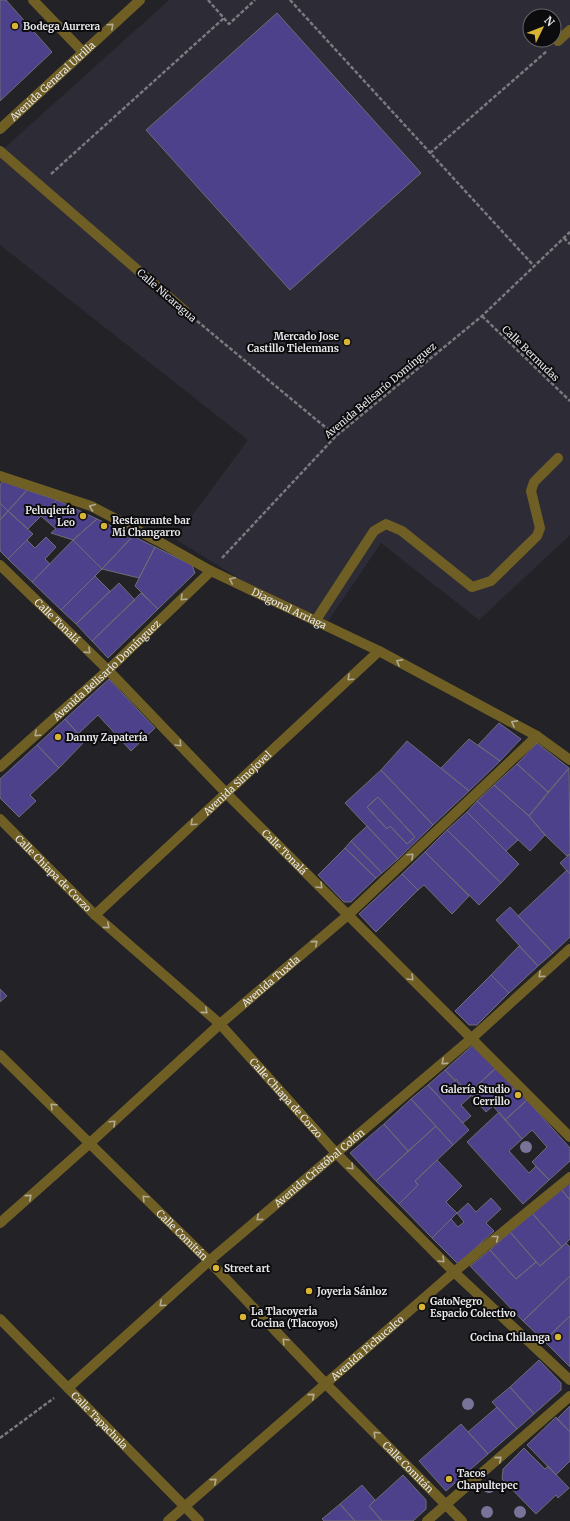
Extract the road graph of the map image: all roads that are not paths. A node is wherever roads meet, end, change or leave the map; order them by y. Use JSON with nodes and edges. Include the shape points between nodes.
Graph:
{"nodes":[{"id":1,"x":33,"y":0,"type":"edge"},
{"id":2,"x":140,"y":0,"type":"edge"},
{"id":3,"x":570,"y":30,"type":"edge"},
{"id":4,"x":562,"y":38,"type":"edge"},
{"id":5,"x":83,"y":52,"type":"junction"},
{"id":6,"x":0,"y":129,"type":"edge"},
{"id":7,"x":0,"y":152,"type":"edge"},
{"id":8,"x":186,"y":311,"type":"road end"},
{"id":9,"x":558,"y":458,"type":"dead end"},
{"id":10,"x":0,"y":476,"type":"edge"},
{"id":11,"x":0,"y":565,"type":"edge"},
{"id":12,"x":211,"y":571,"type":"junction"},
{"id":13,"x":316,"y":620,"type":"junction"},
{"id":14,"x":378,"y":651,"type":"junction"},
{"id":15,"x":108,"y":670,"type":"junction"},
{"id":16,"x":537,"y":736,"type":"junction"},
{"id":17,"x":570,"y":760,"type":"edge"},
{"id":18,"x":0,"y":767,"type":"edge"},
{"id":19,"x":226,"y":793,"type":"junction"},
{"id":20,"x":0,"y":819,"type":"edge"},
{"id":21,"x":95,"y":915,"type":"junction"},
{"id":22,"x":348,"y":915,"type":"junction"},
{"id":23,"x":570,"y":949,"type":"edge"},
{"id":24,"x":220,"y":1024,"type":"junction"},
{"id":25,"x":472,"y":1038,"type":"junction"},
{"id":26,"x":0,"y":1055,"type":"edge"},
{"id":27,"x":570,"y":1137,"type":"edge"},
{"id":28,"x":90,"y":1143,"type":"junction"},
{"id":29,"x":336,"y":1153,"type":"junction"},
{"id":30,"x":570,"y":1177,"type":"edge"},
{"id":31,"x":0,"y":1223,"type":"edge"},
{"id":32,"x":209,"y":1261,"type":"junction"},
{"id":33,"x":454,"y":1272,"type":"junction"},
{"id":34,"x":0,"y":1319,"type":"edge"},
{"id":35,"x":570,"y":1380,"type":"edge"},
{"id":36,"x":326,"y":1384,"type":"junction"},
{"id":37,"x":68,"y":1388,"type":"junction"},
{"id":38,"x":570,"y":1396,"type":"edge"},
{"id":39,"x":446,"y":1505,"type":"junction"},
{"id":40,"x":184,"y":1507,"type":"junction"},
{"id":41,"x":168,"y":1521,"type":"edge"},
{"id":42,"x":199,"y":1521,"type":"edge"},
{"id":43,"x":427,"y":1521,"type":"edge"},
{"id":44,"x":462,"y":1521,"type":"edge"}],
"edges":[{"from":1,"to":5,"type":"street"},
{"from":5,"to":2,"type":"street","name":"Avenida General Utrilla","one_way":true},
{"from":3,"to":4,"type":"street"},
{"from":5,"to":6,"type":"street","name":"Avenida General Utrilla"},
{"from":7,"to":8,"type":"street","name":"Calle Nicaragua"},
{"from":9,"to":13,"type":"street","via":[[534,482],[531,491],[540,528],[537,536],[490,581],[472,587],[402,531],[386,524],[374,531]]},
{"from":12,"to":10,"type":"street","name":"Diagonal Arriaga","one_way":true,"via":[[158,540],[91,506]]},
{"from":11,"to":15,"type":"street","name":"Calle Tonalá","one_way":true},
{"from":13,"to":12,"type":"street","name":"Diagonal Arriaga","one_way":true},
{"from":12,"to":15,"type":"street","name":"Avenida Belisario Domínguez","one_way":true},
{"from":13,"to":14,"type":"street","name":"Diagonal Arriaga"},
{"from":16,"to":14,"type":"street","name":"Diagonal Arriaga","one_way":true},
{"from":14,"to":19,"type":"street","name":"Avenida Simojovel","one_way":true},
{"from":15,"to":18,"type":"street","name":"Avenida Belisario Domínguez","one_way":true},
{"from":15,"to":19,"type":"street","name":"Calle Tonalá","one_way":true},
{"from":16,"to":17,"type":"street","name":"Diagonal Arriaga"},
{"from":22,"to":16,"type":"street","name":"Avenida Tuxtla","one_way":true},
{"from":19,"to":21,"type":"street","name":"Avenida Simojovel","one_way":true},
{"from":19,"to":22,"type":"street","name":"Calle Tonalá","one_way":true},
{"from":20,"to":21,"type":"street","name":"Calle Chiapa de Corzo"},
{"from":21,"to":24,"type":"street","name":"Calle Chiapa de Corzo","one_way":true},
{"from":24,"to":22,"type":"street","name":"Avenida Tuxtla","one_way":true},
{"from":22,"to":25,"type":"street","name":"Calle Tonalá","one_way":true},
{"from":23,"to":25,"type":"street","name":"Avenida Cristóbal Colón","one_way":true},
{"from":28,"to":24,"type":"street","name":"Avenida Tuxtla","one_way":true},
{"from":24,"to":29,"type":"street","name":"Calle Chiapa de Corzo"},
{"from":25,"to":27,"type":"street","name":"Calle Tonalá"},
{"from":25,"to":29,"type":"street","name":"Avenida Cristóbal Colón","one_way":true},
{"from":28,"to":26,"type":"street","name":"Calle Comitán","one_way":true},
{"from":31,"to":28,"type":"street","name":"Avenida Tuxtla","one_way":true},
{"from":32,"to":28,"type":"street","name":"Calle Comitán","one_way":true},
{"from":29,"to":32,"type":"street","name":"Avenida Cristóbal Colón","one_way":true},
{"from":29,"to":33,"type":"street","name":"Calle Chiapa de Corzo","one_way":true},
{"from":33,"to":30,"type":"street","name":"Avenida Pichucalco","one_way":true},
{"from":36,"to":32,"type":"street","name":"Calle Comitán","one_way":true},
{"from":32,"to":37,"type":"street","name":"Avenida Cristóbal Colón","one_way":true},
{"from":33,"to":35,"type":"street","name":"Calle Chiapa de Corzo"},
{"from":33,"to":36,"type":"street","name":"Avenida Pichucalco"},
{"from":34,"to":37,"type":"street","name":"Calle Tapachula"},
{"from":39,"to":36,"type":"street","name":"Calle Comitán","one_way":true},
{"from":40,"to":36,"type":"street","name":"Avenida Pichucalco","one_way":true},
{"from":37,"to":40,"type":"street","name":"Calle Tapachula"},
{"from":39,"to":38,"type":"street","one_way":true},
{"from":39,"to":43,"type":"street"},
{"from":39,"to":44,"type":"street","name":"Calle Comitán"},
{"from":40,"to":41,"type":"street","name":"Avenida Pichucalco"},
{"from":40,"to":42,"type":"street","name":"Calle Tapachula"}]}
